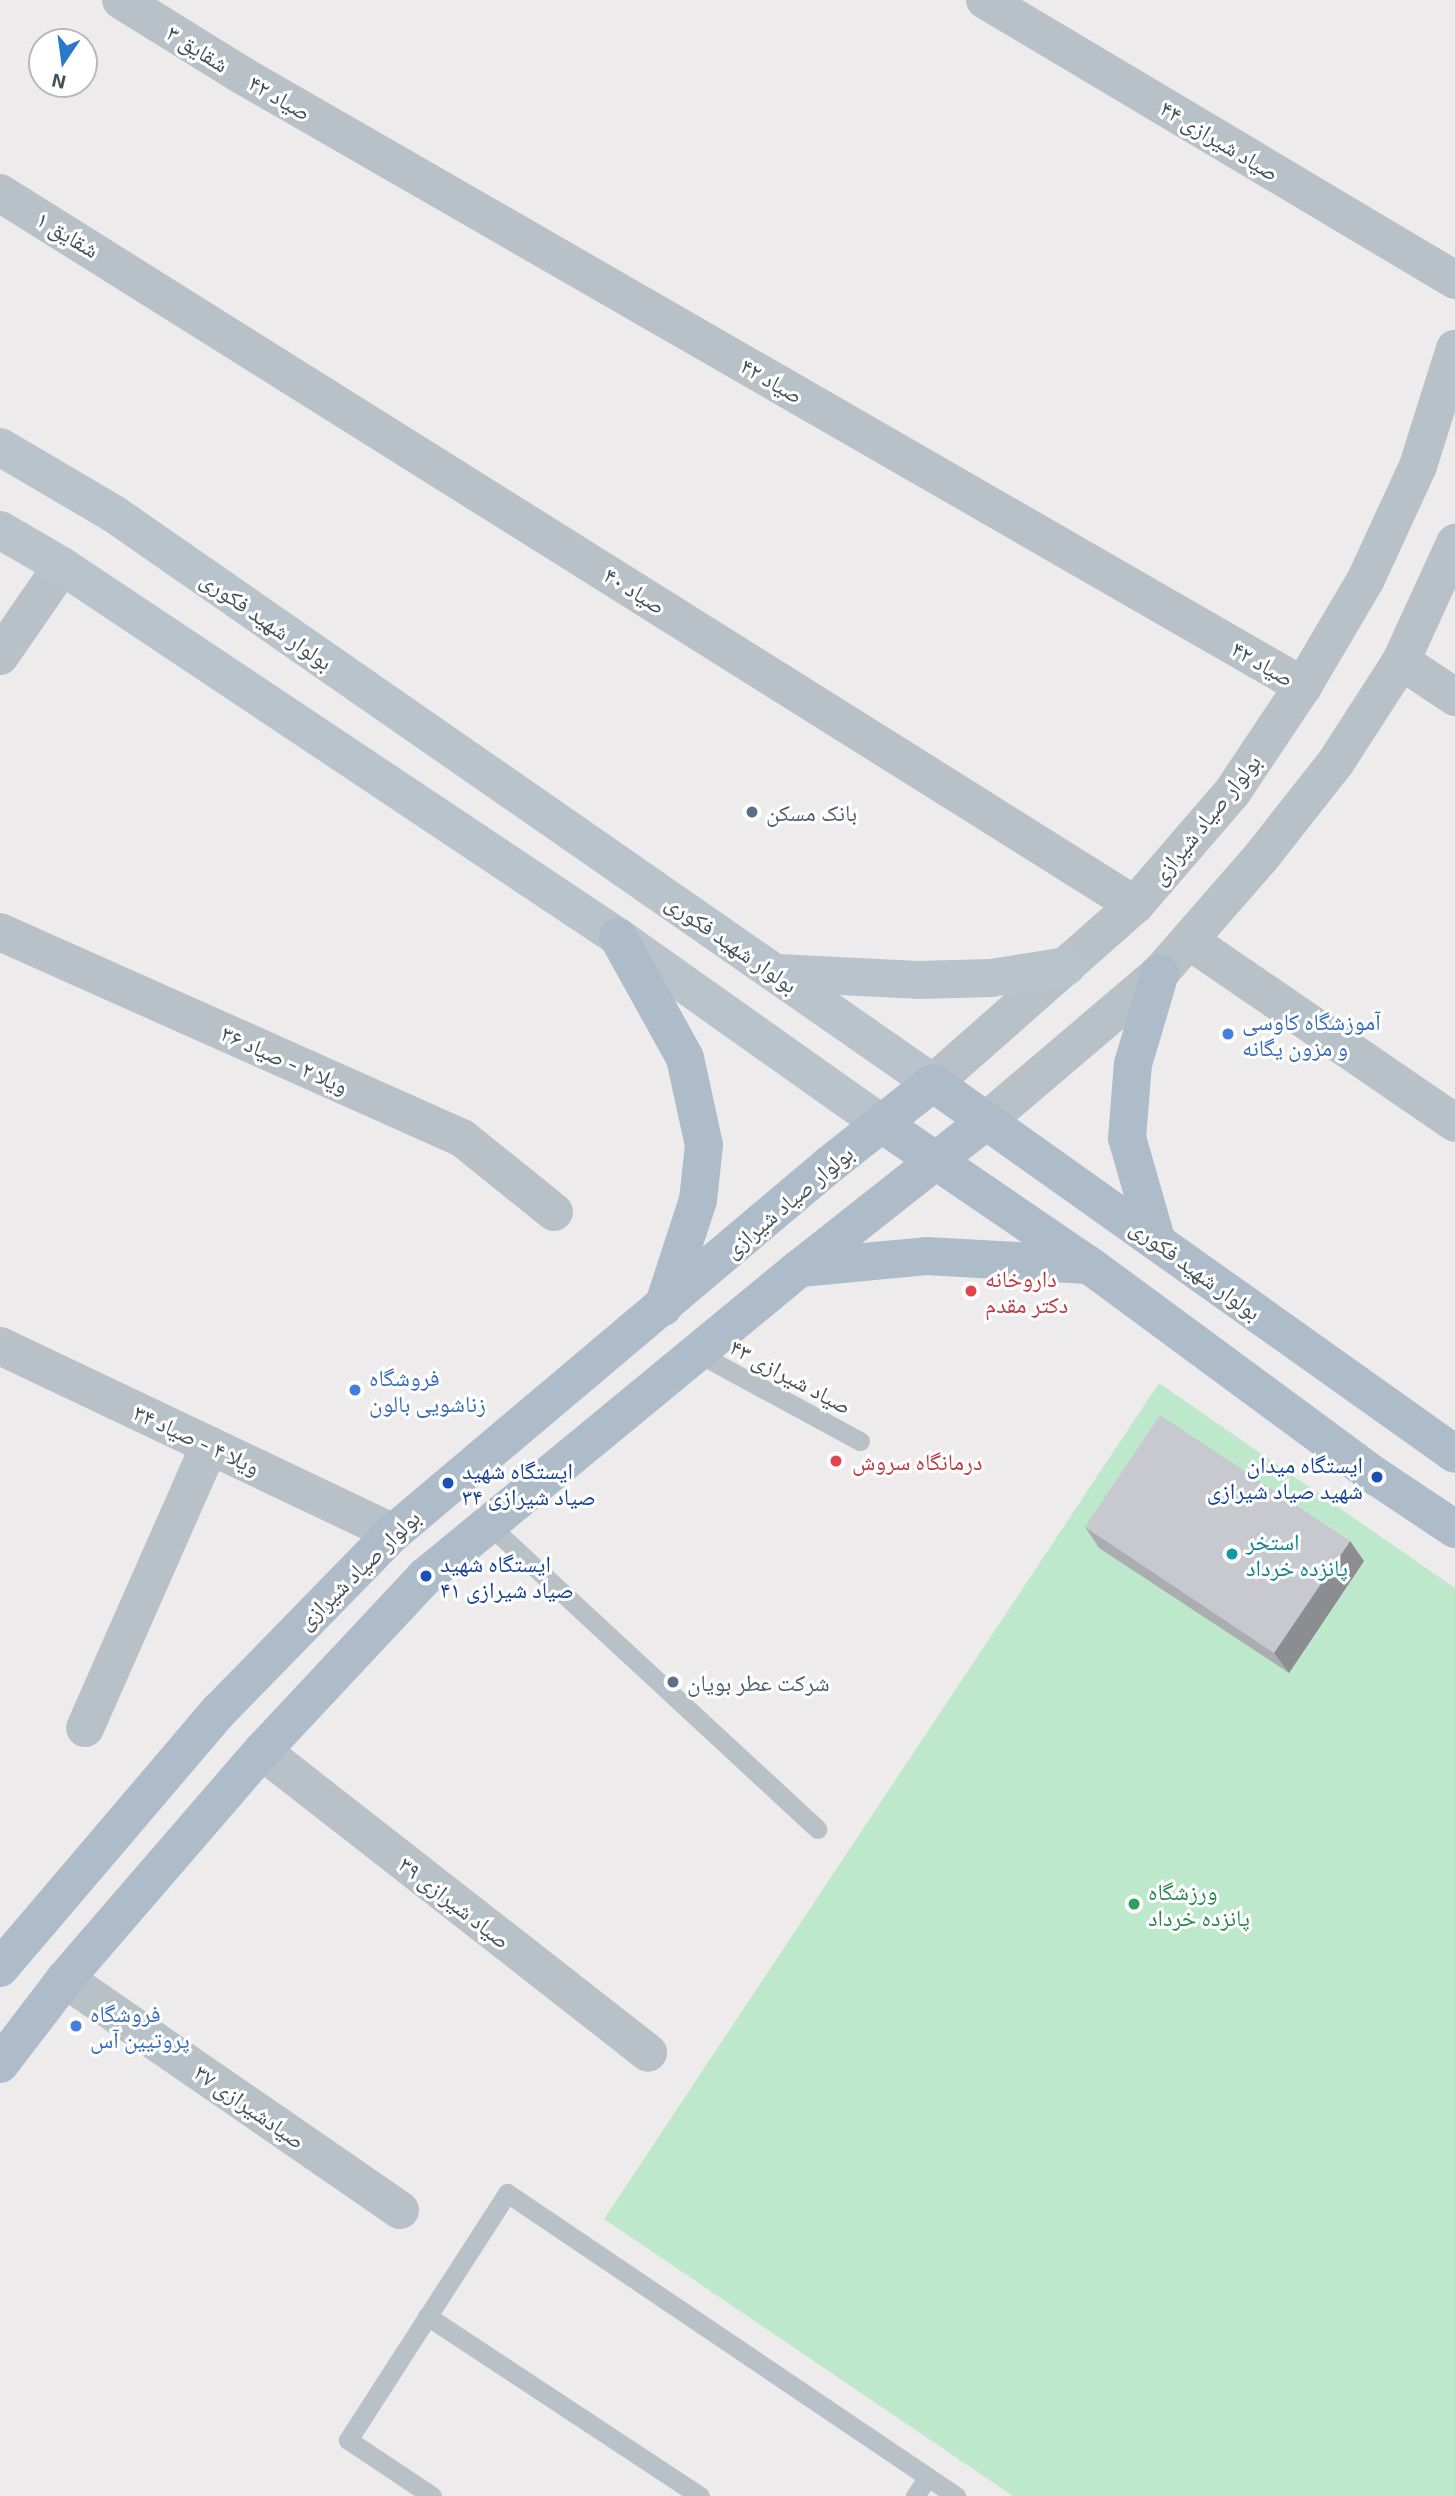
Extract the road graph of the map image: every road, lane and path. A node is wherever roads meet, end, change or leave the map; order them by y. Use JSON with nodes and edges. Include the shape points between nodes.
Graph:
{"nodes":[{"id":1,"x":121,"y":0,"type":"edge"},
{"id":2,"x":985,"y":0,"type":"edge"},
{"id":3,"x":240,"y":74,"type":"joint"},
{"id":4,"x":0,"y":193,"type":"edge"},
{"id":5,"x":135,"y":274,"type":"joint"},
{"id":6,"x":1455,"y":280,"type":"edge"},
{"id":7,"x":1455,"y":349,"type":"edge"},
{"id":8,"x":0,"y":447,"type":"edge"},
{"id":9,"x":0,"y":530,"type":"edge"},
{"id":10,"x":1455,"y":543,"type":"edge"},
{"id":11,"x":62,"y":566,"type":"junction"},
{"id":12,"x":0,"y":656,"type":"edge"},
{"id":13,"x":1401,"y":661,"type":"junction"},
{"id":14,"x":1303,"y":686,"type":"junction"},
{"id":15,"x":1455,"y":697,"type":"edge"},
{"id":16,"x":1135,"y":905,"type":"junction"},
{"id":17,"x":0,"y":932,"type":"edge"},
{"id":18,"x":618,"y":937,"type":"junction"},
{"id":19,"x":1191,"y":942,"type":"junction"},
{"id":20,"x":1067,"y":966,"type":"junction"},
{"id":21,"x":775,"y":973,"type":"junction"},
{"id":22,"x":1160,"y":973,"type":"junction"},
{"id":23,"x":933,"y":1083,"type":"junction"},
{"id":24,"x":986,"y":1121,"type":"junction"},
{"id":25,"x":1455,"y":1123,"type":"edge"},
{"id":26,"x":883,"y":1124,"type":"junction"},
{"id":27,"x":937,"y":1159,"type":"junction"},
{"id":28,"x":554,"y":1212,"type":"dead end"},
{"id":29,"x":1156,"y":1239,"type":"junction"},
{"id":30,"x":1089,"y":1265,"type":"junction"},
{"id":31,"x":800,"y":1268,"type":"junction"},
{"id":32,"x":663,"y":1307,"type":"junction"},
{"id":33,"x":0,"y":1346,"type":"edge"},
{"id":34,"x":699,"y":1354,"type":"junction"},
{"id":35,"x":860,"y":1441,"type":"dead end"},
{"id":36,"x":210,"y":1445,"type":"junction"},
{"id":37,"x":1455,"y":1454,"type":"edge"},
{"id":38,"x":488,"y":1524,"type":"junction"},
{"id":39,"x":1455,"y":1529,"type":"edge"},
{"id":40,"x":393,"y":1533,"type":"junction"},
{"id":41,"x":85,"y":1728,"type":"dead end"},
{"id":42,"x":262,"y":1751,"type":"junction"},
{"id":43,"x":817,"y":1829,"type":"dead end"},
{"id":44,"x":0,"y":1968,"type":"edge"},
{"id":45,"x":65,"y":1979,"type":"junction"},
{"id":46,"x":648,"y":2053,"type":"dead end"},
{"id":47,"x":0,"y":2064,"type":"edge"},
{"id":48,"x":400,"y":2210,"type":"dead end"},
{"id":49,"x":427,"y":2316,"type":"junction"},
{"id":50,"x":928,"y":2477,"type":"junction"},
{"id":51,"x":432,"y":2496,"type":"edge"},
{"id":52,"x":700,"y":2496,"type":"edge"},
{"id":53,"x":915,"y":2496,"type":"edge"},
{"id":54,"x":956,"y":2496,"type":"edge"}],
"edges":[{"from":1,"to":3,"type":"street","name":"شقایق ۳"},
{"from":2,"to":6,"type":"street","name":"صیاد شیرازی ۴۴"},
{"from":3,"to":14,"type":"street","name":"صیاد ۴۲"},
{"from":4,"to":5,"type":"street","name":"شقایق ۱"},
{"from":5,"to":16,"type":"street","name":"صیاد ۴۰"},
{"from":7,"to":14,"type":"street","name":"بولوار صیاد شیرازی","via":[[1418,466],[1366,579]]},
{"from":8,"to":21,"type":"main road","name":"بولوار شهید فکوری","via":[[114,514]]},
{"from":9,"to":11,"type":"main road"},
{"from":10,"to":13,"type":"street"},
{"from":11,"to":12,"type":"street"},
{"from":11,"to":18,"type":"main road"},
{"from":13,"to":15,"type":"street"},
{"from":13,"to":19,"type":"street","via":[[1336,762]]},
{"from":14,"to":16,"type":"street","name":"بولوار صیاد شیرازی","via":[[1233,790]]},
{"from":16,"to":20,"type":"street","name":"بولوار صیاد شیرازی"},
{"from":17,"to":28,"type":"street","name":"ویلا ۲ - صیاد ۳۶","via":[[462,1138]]},
{"from":18,"to":26,"type":"main road"},
{"from":18,"to":32,"type":"main road","via":[[685,1058],[704,1145],[698,1200]]},
{"from":19,"to":22,"type":"street"},
{"from":19,"to":25,"type":"street"},
{"from":20,"to":21,"type":"main road","via":[[991,978],[918,981]]},
{"from":20,"to":23,"type":"street","name":"بولوار صیاد شیرازی"},
{"from":21,"to":23,"type":"main road","name":"بولوار شهید فکوری"},
{"from":22,"to":24,"type":"street"},
{"from":22,"to":29,"type":"main road","via":[[1133,1064],[1127,1138]]},
{"from":23,"to":24,"type":"main road","name":"بولوار شهید فکوری"},
{"from":23,"to":26,"type":"main road","name":"بولوار صیاد شیرازی"},
{"from":24,"to":27,"type":"main road"},
{"from":24,"to":29,"type":"main road","name":"بولوار شهید فکوری"},
{"from":26,"to":27,"type":"main road"},
{"from":26,"to":32,"type":"main road","name":"بولوار صیاد شیرازی"},
{"from":27,"to":30,"type":"main road"},
{"from":27,"to":31,"type":"main road"},
{"from":29,"to":37,"type":"main road","name":"بولوار شهید فکوری"},
{"from":30,"to":31,"type":"main road","via":[[926,1256]]},
{"from":30,"to":39,"type":"main road"},
{"from":31,"to":34,"type":"main road"},
{"from":32,"to":40,"type":"main road","name":"بولوار صیاد شیرازی"},
{"from":33,"to":36,"type":"street","name":"ویلا ۴ - صیاد ۳۴"},
{"from":34,"to":35,"type":"lane","name":"صیاد شیرازی ۴۳"},
{"from":34,"to":38,"type":"main road"},
{"from":36,"to":40,"type":"street","name":"ویلا ۴ - صیاد ۳۴"},
{"from":36,"to":41,"type":"street"},
{"from":38,"to":42,"type":"main road","via":[[426,1576]]},
{"from":38,"to":43,"type":"lane"},
{"from":40,"to":44,"type":"main road","name":"بولوار صیاد شیرازی","via":[[219,1711]]},
{"from":42,"to":45,"type":"main road"},
{"from":42,"to":46,"type":"street","name":"صیاد شیرازی ۳۹"},
{"from":45,"to":47,"type":"main road"},
{"from":45,"to":48,"type":"street","name":"صیادشیرازی ۳۷"},
{"from":49,"to":50,"type":"lane","via":[[506,2193]]},
{"from":49,"to":51,"type":"lane","via":[[348,2440]]},
{"from":49,"to":52,"type":"lane"},
{"from":50,"to":53,"type":"lane"},
{"from":50,"to":54,"type":"lane"}]}
